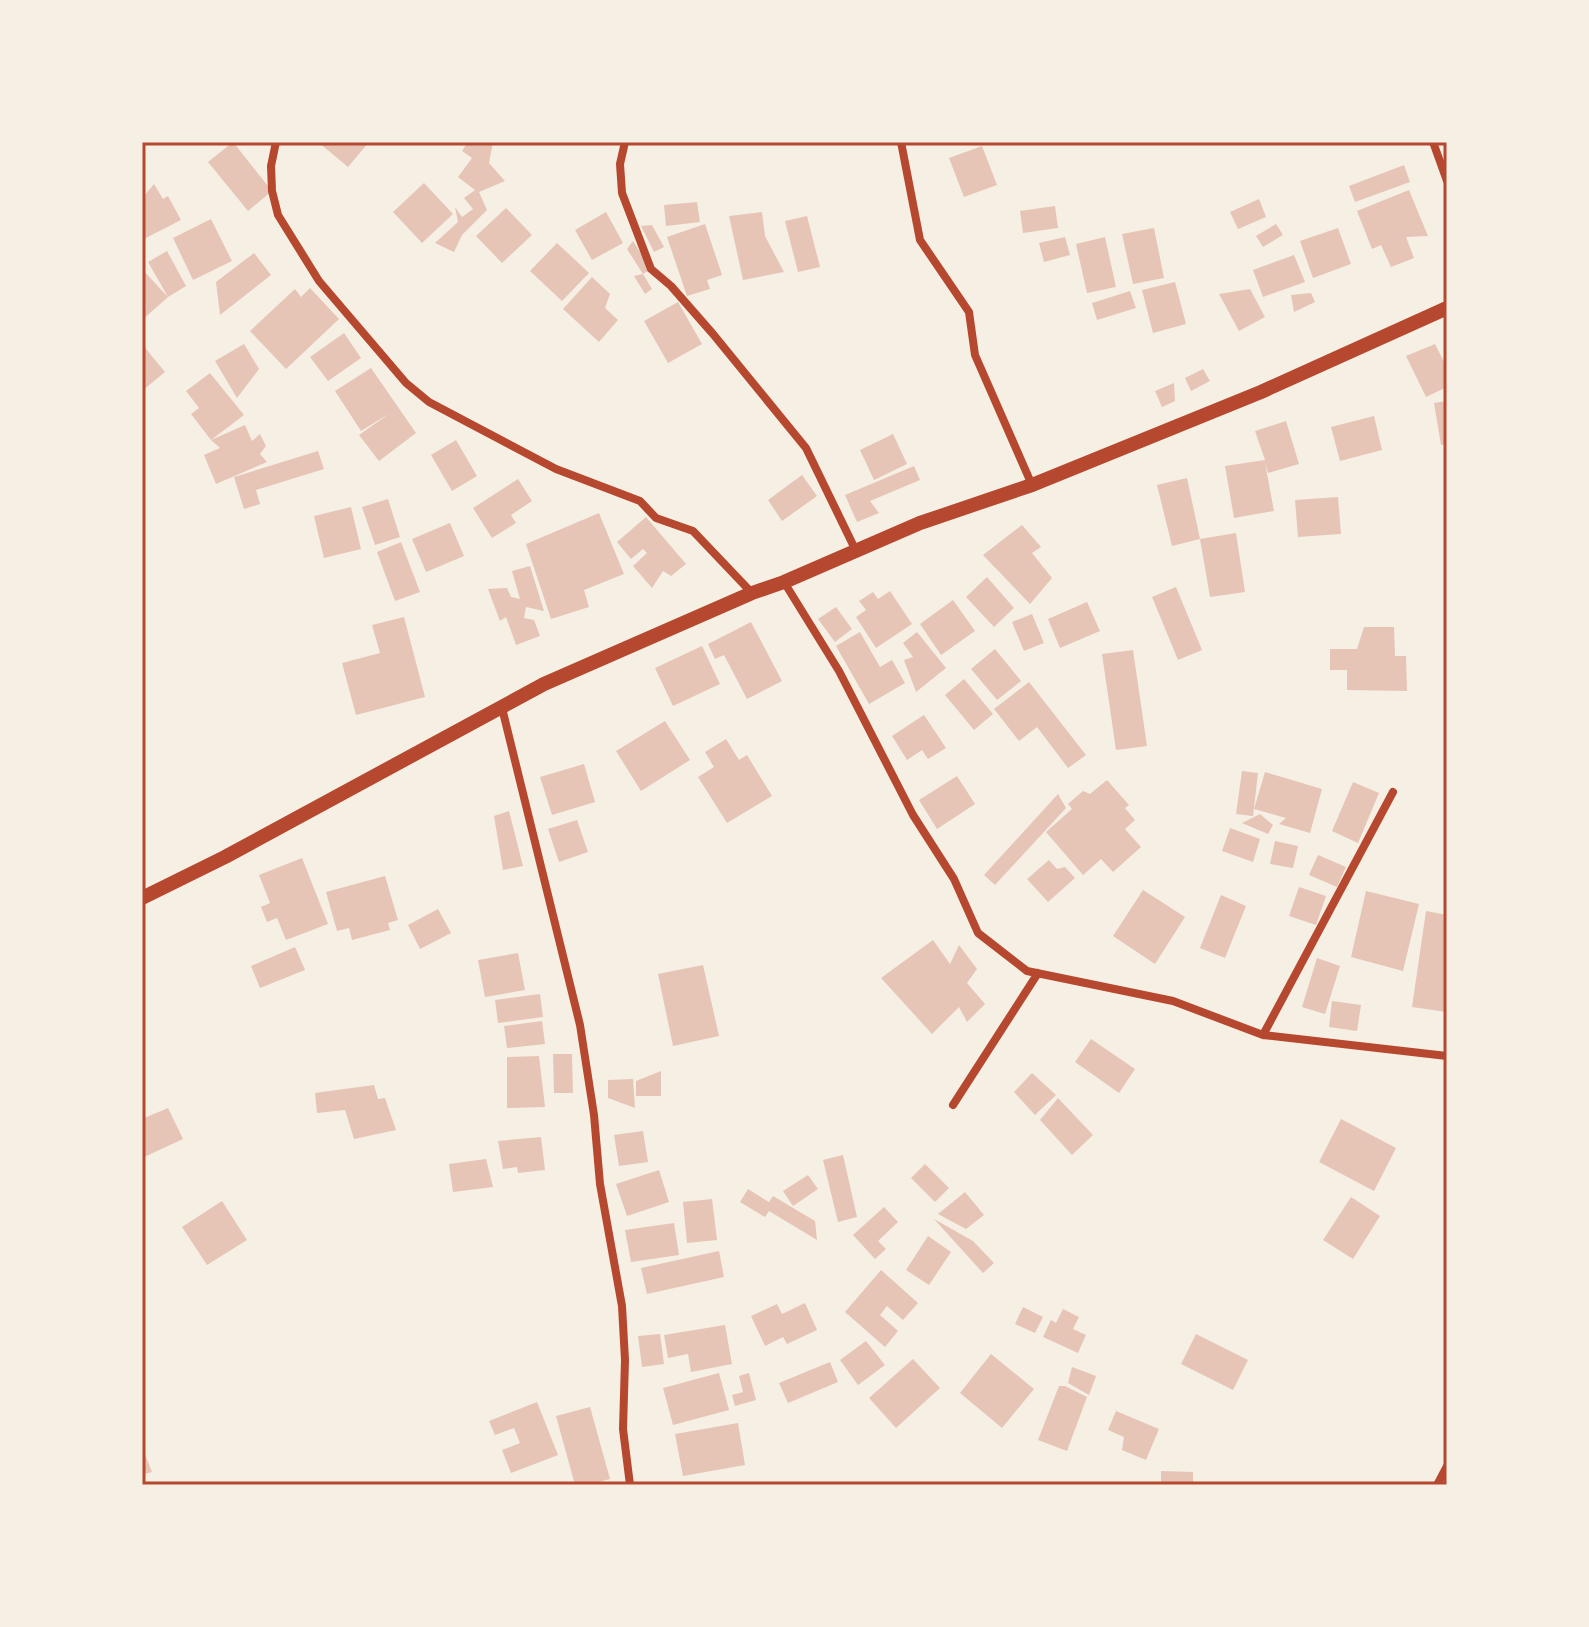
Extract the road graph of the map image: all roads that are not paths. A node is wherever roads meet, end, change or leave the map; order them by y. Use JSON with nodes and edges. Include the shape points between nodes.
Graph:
{"nodes":[{"id":1,"x":276,"y":142,"type":"edge"},
{"id":2,"x":625,"y":142,"type":"edge"},
{"id":3,"x":901,"y":142,"type":"edge"},
{"id":4,"x":1433,"y":142,"type":"edge"},
{"id":5,"x":1447,"y":181,"type":"edge"},
{"id":6,"x":1447,"y":308,"type":"edge"},
{"id":7,"x":1032,"y":485,"type":"junction"},
{"id":8,"x":857,"y":552,"type":"junction"},
{"id":9,"x":784,"y":582,"type":"junction"},
{"id":10,"x":752,"y":593,"type":"junction"},
{"id":11,"x":502,"y":708,"type":"junction"},
{"id":12,"x":1393,"y":792,"type":"dead end"},
{"id":13,"x":142,"y":898,"type":"edge"},
{"id":14,"x":1038,"y":973,"type":"junction"},
{"id":15,"x":1263,"y":1035,"type":"junction"},
{"id":16,"x":1447,"y":1056,"type":"edge"},
{"id":17,"x":953,"y":1105,"type":"dead end"},
{"id":18,"x":1447,"y":1466,"type":"edge"},
{"id":19,"x":630,"y":1485,"type":"edge"},
{"id":20,"x":1437,"y":1485,"type":"edge"}],
"edges":[{"from":1,"to":10,"type":"street","via":[[271,166],[278,215],[319,281],[406,383],[429,402],[544,462],[640,501],[656,518],[693,531]]},
{"from":2,"to":8,"type":"street","via":[[622,193],[651,269],[713,334],[806,448]]},
{"from":3,"to":7,"type":"street","via":[[920,240],[969,312],[975,355]]},
{"from":4,"to":5,"type":"street"},
{"from":6,"to":7,"type":"street","via":[[1261,392]]},
{"from":7,"to":8,"type":"street","via":[[920,523]]},
{"from":8,"to":9,"type":"street"},
{"from":9,"to":10,"type":"street"},
{"from":9,"to":14,"type":"street","via":[[954,879],[978,933],[1027,971]]},
{"from":10,"to":11,"type":"street","via":[[544,684]]},
{"from":11,"to":13,"type":"street"},
{"from":11,"to":19,"type":"street","via":[[580,1025],[622,1306],[623,1429]]},
{"from":12,"to":15,"type":"street"},
{"from":14,"to":15,"type":"street","via":[[1173,1001]]},
{"from":14,"to":17,"type":"street"},
{"from":15,"to":16,"type":"street"},
{"from":18,"to":20,"type":"street"}]}
